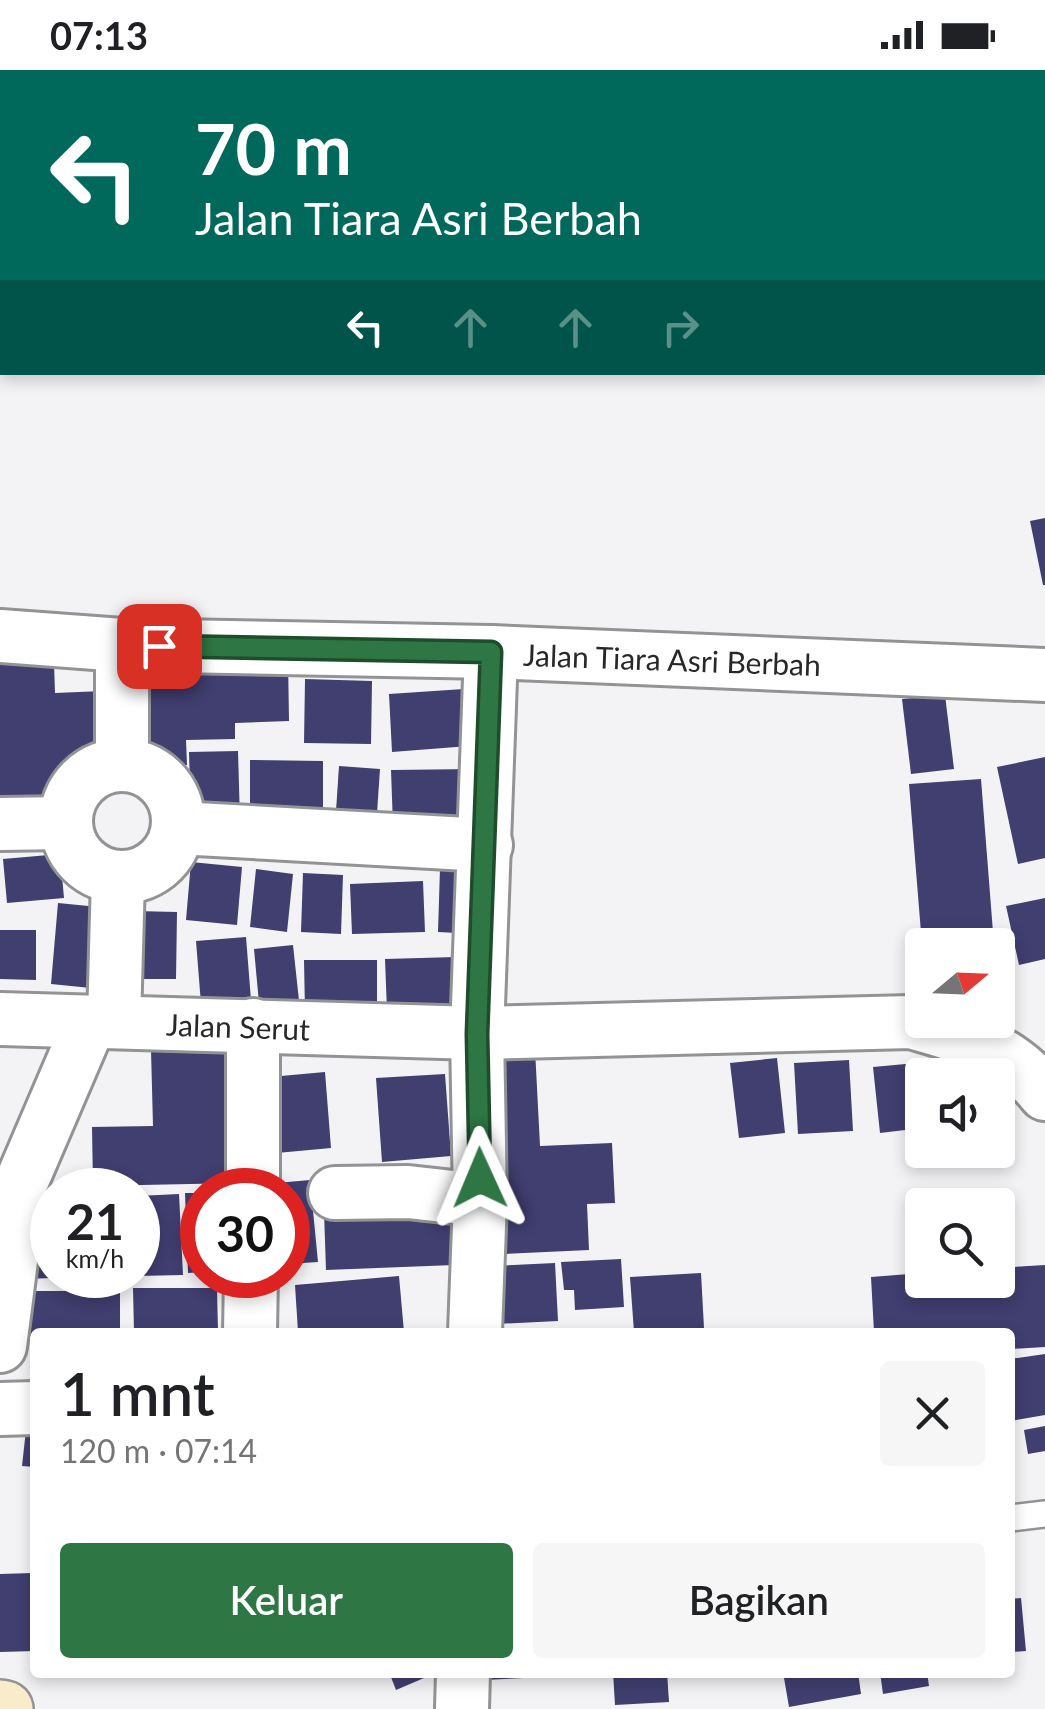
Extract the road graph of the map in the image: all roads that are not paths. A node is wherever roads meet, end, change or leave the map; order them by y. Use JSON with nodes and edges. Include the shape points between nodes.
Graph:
{"nodes":[{"id":1,"x":0,"y":636,"type":"edge"},
{"id":2,"x":122,"y":645,"type":"junction"},
{"id":3,"x":491,"y":652,"type":"junction"},
{"id":4,"x":1045,"y":674,"type":"edge"},
{"id":5,"x":122,"y":764,"type":"junction"},
{"id":6,"x":65,"y":823,"type":"junction"},
{"id":7,"x":0,"y":824,"type":"edge"},
{"id":8,"x":178,"y":828,"type":"junction"},
{"id":9,"x":486,"y":845,"type":"junction"},
{"id":10,"x":118,"y":878,"type":"junction"},
{"id":11,"x":0,"y":1019,"type":"edge"},
{"id":12,"x":102,"y":1022,"type":"junction"},
{"id":13,"x":253,"y":1025,"type":"junction"},
{"id":14,"x":477,"y":1034,"type":"junction"},
{"id":15,"x":1045,"y":1094,"type":"edge"},
{"id":16,"x":253,"y":1168,"type":"edge"},
{"id":17,"x":335,"y":1193,"type":"dead end"},
{"id":18,"x":480,"y":1200,"type":"junction"},
{"id":19,"x":251,"y":1298,"type":"edge"},
{"id":20,"x":250,"y":1328,"type":"edge"},
{"id":21,"x":475,"y":1328,"type":"edge"},
{"id":22,"x":0,"y":1346,"type":"edge"},
{"id":23,"x":30,"y":1408,"type":"edge"},
{"id":24,"x":0,"y":1409,"type":"edge"},
{"id":25,"x":1045,"y":1514,"type":"edge"},
{"id":26,"x":1015,"y":1517,"type":"edge"},
{"id":27,"x":464,"y":1678,"type":"edge"},
{"id":28,"x":462,"y":1709,"type":"edge"}],
"edges":[{"from":1,"to":2,"type":"street","name":"Jalan Tiara Asri Berbah"},
{"from":2,"to":3,"type":"street","name":"Jalan Tiara Asri Berbah"},
{"from":2,"to":5,"type":"street"},
{"from":3,"to":4,"type":"street","name":"Jalan Tiara Asri Berbah"},
{"from":3,"to":9,"type":"street"},
{"from":5,"to":6,"type":"street","via":[[87,776],[75,789]]},
{"from":5,"to":8,"type":"street","via":[[145,769],[164,784],[176,804]]},
{"from":6,"to":7,"type":"street"},
{"from":6,"to":10,"type":"street","via":[[81,860]]},
{"from":8,"to":9,"type":"street"},
{"from":8,"to":10,"type":"street","via":[[158,865]]},
{"from":9,"to":14,"type":"street"},
{"from":10,"to":12,"type":"street"},
{"from":11,"to":12,"type":"street","name":"Jalan Serut"},
{"from":12,"to":13,"type":"street","name":"Jalan Serut"},
{"from":12,"to":22,"type":"street","via":[[21,1183]]},
{"from":13,"to":14,"type":"street","name":"Jalan Serut"},
{"from":13,"to":16,"type":"street"},
{"from":14,"to":15,"type":"street","name":"Jalan Serut","via":[[911,1022],[975,1040],[1023,1066]]},
{"from":14,"to":18,"type":"street"},
{"from":17,"to":18,"type":"street"},
{"from":18,"to":21,"type":"street"},
{"from":19,"to":20,"type":"street"},
{"from":23,"to":24,"type":"street"},
{"from":25,"to":26,"type":"lane"},
{"from":27,"to":28,"type":"street"}]}
